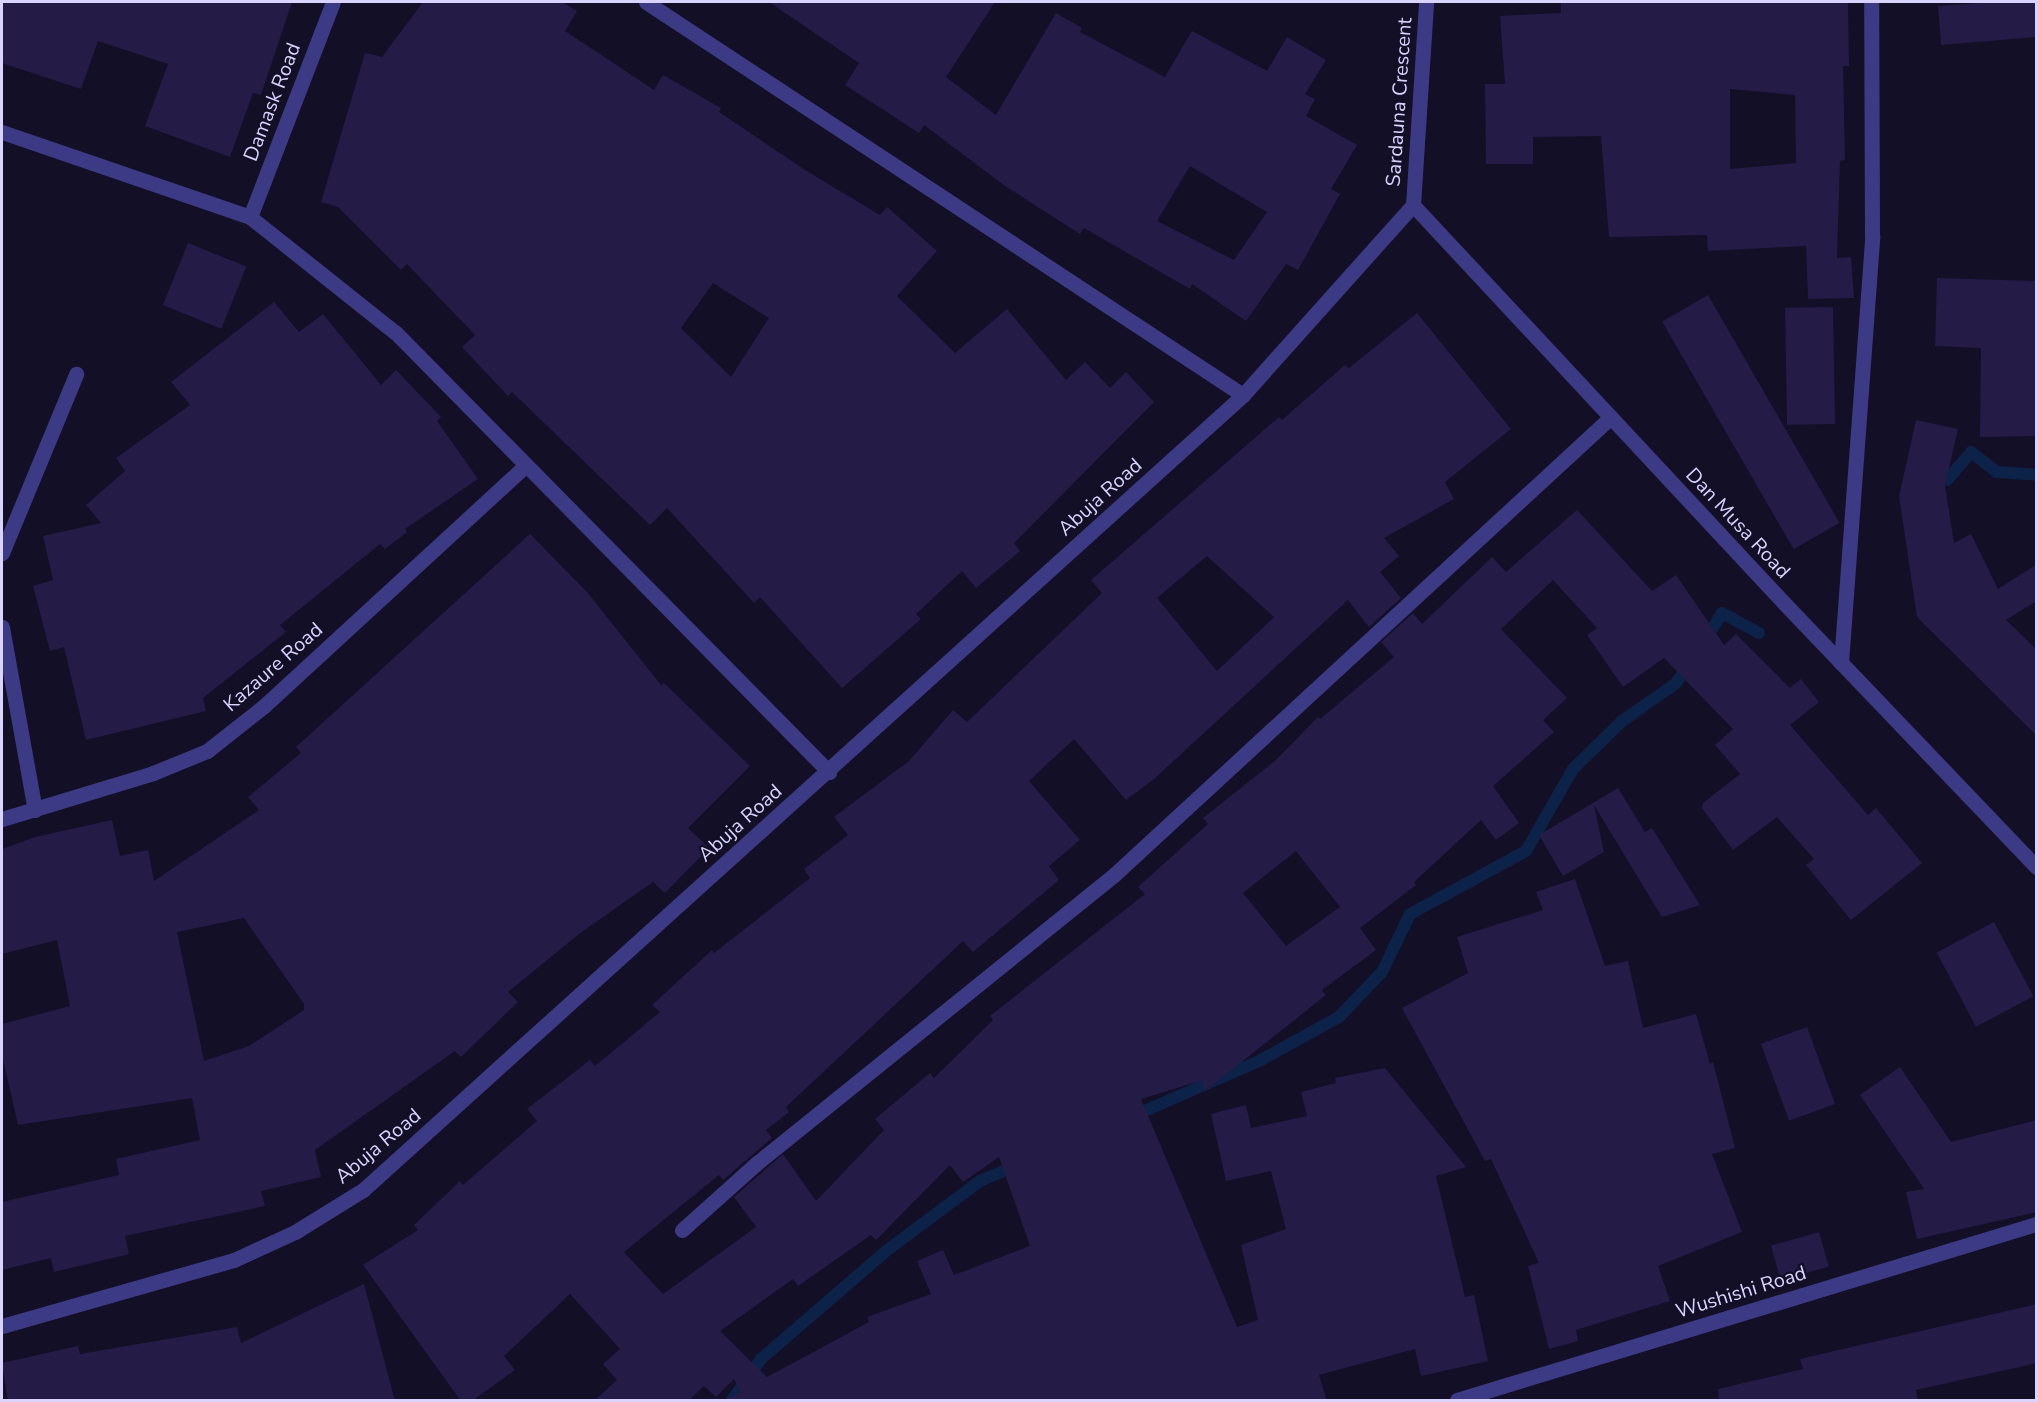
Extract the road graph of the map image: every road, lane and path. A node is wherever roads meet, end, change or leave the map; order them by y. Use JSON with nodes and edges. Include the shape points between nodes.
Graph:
{"nodes":[{"id":1,"x":333,"y":2,"type":"edge"},
{"id":2,"x":646,"y":2,"type":"edge"},
{"id":3,"x":1426,"y":2,"type":"edge"},
{"id":4,"x":1871,"y":2,"type":"edge"},
{"id":5,"x":2,"y":132,"type":"edge"},
{"id":6,"x":1413,"y":205,"type":"junction"},
{"id":7,"x":250,"y":217,"type":"junction"},
{"id":8,"x":76,"y":374,"type":"dead end"},
{"id":9,"x":1243,"y":395,"type":"junction"},
{"id":10,"x":1611,"y":417,"type":"junction"},
{"id":11,"x":525,"y":466,"type":"junction"},
{"id":12,"x":2,"y":553,"type":"edge"},
{"id":13,"x":2,"y":627,"type":"edge"},
{"id":14,"x":1841,"y":663,"type":"junction"},
{"id":15,"x":829,"y":772,"type":"junction"},
{"id":16,"x":35,"y":810,"type":"junction"},
{"id":17,"x":2,"y":819,"type":"edge"},
{"id":18,"x":2037,"y":867,"type":"edge"},
{"id":19,"x":2037,"y":1224,"type":"edge"},
{"id":20,"x":682,"y":1230,"type":"dead end"},
{"id":21,"x":2,"y":1326,"type":"edge"},
{"id":22,"x":1457,"y":1401,"type":"edge"}],
"edges":[{"from":1,"to":7,"type":"street","name":"Damask Road"},
{"from":2,"to":9,"type":"street"},
{"from":3,"to":6,"type":"street","name":"Sardauna Crescent"},
{"from":4,"to":14,"type":"street","via":[[1872,236]]},
{"from":5,"to":7,"type":"street"},
{"from":6,"to":9,"type":"street","name":"Abuja Road"},
{"from":6,"to":10,"type":"street","name":"Dan Musa Road"},
{"from":7,"to":11,"type":"street","via":[[396,333]]},
{"from":8,"to":12,"type":"street"},
{"from":9,"to":15,"type":"street","name":"Abuja Road"},
{"from":10,"to":14,"type":"street","name":"Dan Musa Road"},
{"from":10,"to":20,"type":"street","via":[[1115,874],[757,1163]]},
{"from":11,"to":15,"type":"street"},
{"from":11,"to":16,"type":"street","name":"Kazaure Road","via":[[264,706],[207,751],[153,773]]},
{"from":13,"to":16,"type":"street"},
{"from":14,"to":18,"type":"street","name":"Dan Musa Road"},
{"from":15,"to":21,"type":"street","name":"Abuja Road","via":[[363,1190],[295,1232],[234,1260]]},
{"from":16,"to":17,"type":"street","name":"Kazaure Road"},
{"from":19,"to":22,"type":"street","name":"Wushishi Road"}]}
